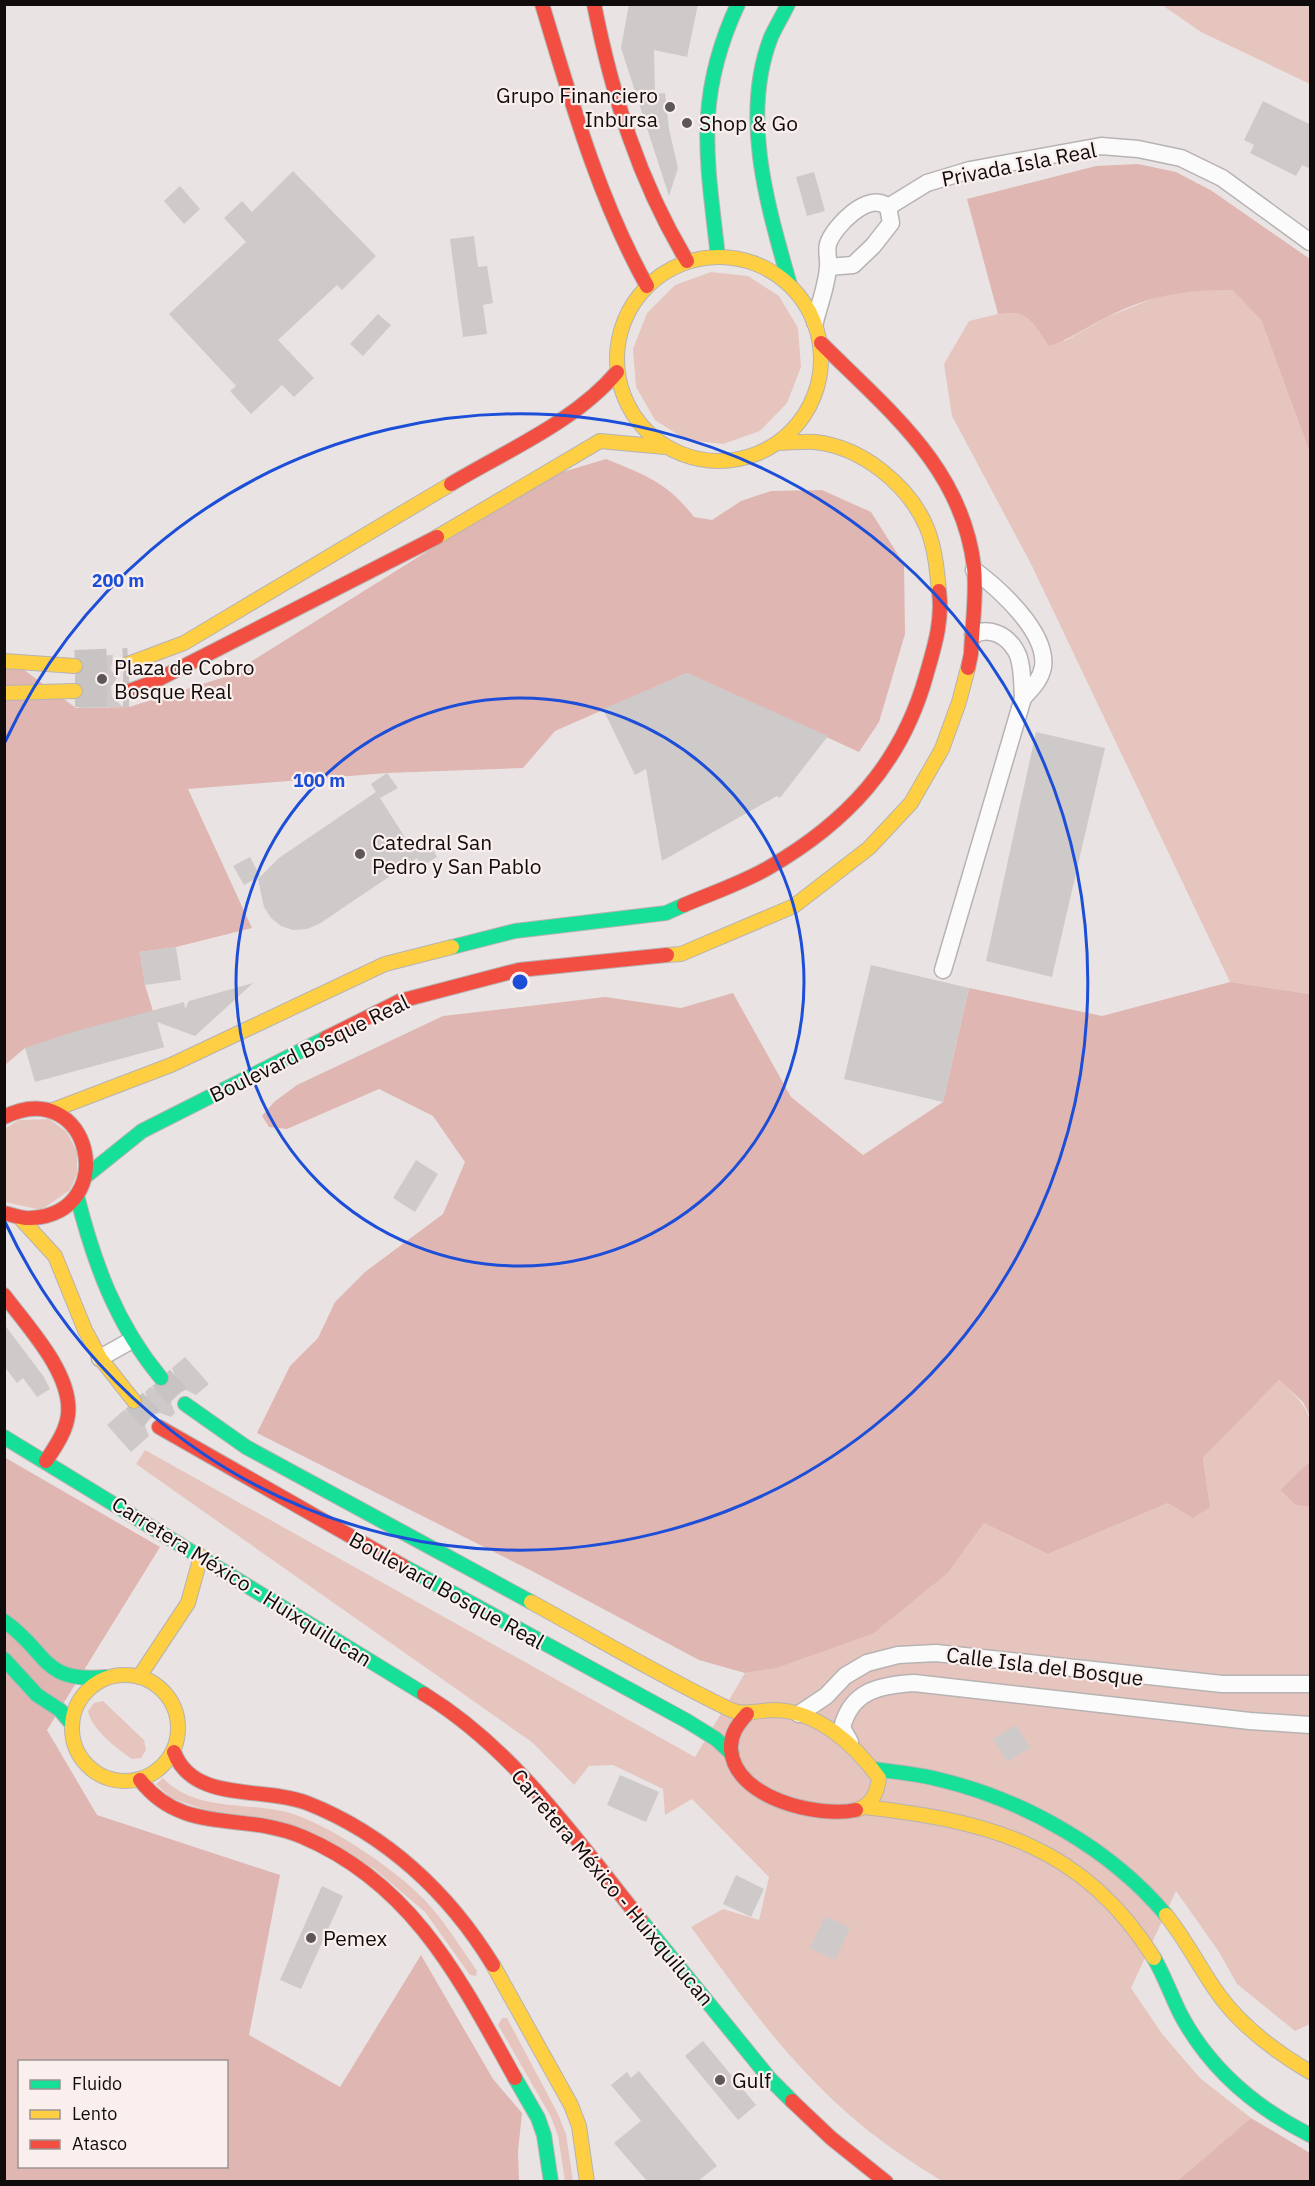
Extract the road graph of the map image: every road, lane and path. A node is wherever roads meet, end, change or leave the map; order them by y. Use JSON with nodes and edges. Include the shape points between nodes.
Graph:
{"nodes":[{"id":1,"x":542,"y":4,"type":"edge"},
{"id":2,"x":594,"y":4,"type":"edge"},
{"id":3,"x":738,"y":4,"type":"edge"},
{"id":4,"x":788,"y":4,"type":"edge"},
{"id":5,"x":888,"y":207,"type":"junction"},
{"id":6,"x":1311,"y":242,"type":"edge"},
{"id":7,"x":718,"y":256,"type":"junction"},
{"id":8,"x":687,"y":261,"type":"junction"},
{"id":9,"x":828,"y":267,"type":"junction"},
{"id":10,"x":647,"y":285,"type":"junction"},
{"id":11,"x":790,"y":285,"type":"junction"},
{"id":12,"x":815,"y":322,"type":"junction"},
{"id":13,"x":821,"y":343,"type":"junction"},
{"id":14,"x":617,"y":372,"type":"junction"},
{"id":15,"x":778,"y":443,"type":"junction"},
{"id":16,"x":665,"y":447,"type":"junction"},
{"id":17,"x":490,"y":460,"type":"junction"},
{"id":18,"x":504,"y":486,"type":"junction"},
{"id":19,"x":974,"y":570,"type":"junction"},
{"id":20,"x":973,"y":634,"type":"junction"},
{"id":21,"x":184,"y":644,"type":"junction"},
{"id":22,"x":196,"y":660,"type":"junction"},
{"id":23,"x":4,"y":661,"type":"edge"},
{"id":24,"x":128,"y":664,"type":"tunnel mouth"},
{"id":25,"x":75,"y":666,"type":"tunnel mouth"},
{"id":26,"x":129,"y":691,"type":"tunnel mouth"},
{"id":27,"x":75,"y":692,"type":"tunnel mouth"},
{"id":28,"x":4,"y":693,"type":"edge"},
{"id":29,"x":1023,"y":698,"type":"junction"},
{"id":30,"x":943,"y":970,"type":"dead end"},
{"id":31,"x":53,"y":1110,"type":"junction"},
{"id":32,"x":4,"y":1118,"type":"edge"},
{"id":33,"x":86,"y":1176,"type":"junction"},
{"id":34,"x":77,"y":1196,"type":"junction"},
{"id":35,"x":4,"y":1213,"type":"edge"},
{"id":36,"x":22,"y":1220,"type":"junction"},
{"id":37,"x":4,"y":1295,"type":"edge"},
{"id":38,"x":132,"y":1340,"type":"junction"},
{"id":39,"x":100,"y":1358,"type":"junction"},
{"id":40,"x":161,"y":1378,"type":"tunnel mouth"},
{"id":41,"x":134,"y":1401,"type":"tunnel mouth"},
{"id":42,"x":185,"y":1404,"type":"tunnel mouth"},
{"id":43,"x":159,"y":1427,"type":"tunnel mouth"},
{"id":44,"x":214,"y":1427,"type":"junction"},
{"id":45,"x":4,"y":1437,"type":"edge"},
{"id":46,"x":194,"y":1450,"type":"junction"},
{"id":47,"x":46,"y":1461,"type":"junction"},
{"id":48,"x":201,"y":1556,"type":"junction"},
{"id":49,"x":4,"y":1622,"type":"edge"},
{"id":50,"x":4,"y":1659,"type":"edge"},
{"id":51,"x":109,"y":1677,"type":"junction"},
{"id":52,"x":139,"y":1677,"type":"junction"},
{"id":53,"x":1311,"y":1684,"type":"edge"},
{"id":54,"x":747,"y":1714,"type":"junction"},
{"id":55,"x":799,"y":1714,"type":"junction"},
{"id":56,"x":71,"y":1723,"type":"junction"},
{"id":57,"x":1311,"y":1725,"type":"edge"},
{"id":58,"x":853,"y":1748,"type":"junction"},
{"id":59,"x":174,"y":1752,"type":"junction"},
{"id":60,"x":732,"y":1754,"type":"junction"},
{"id":61,"x":873,"y":1769,"type":"junction"},
{"id":62,"x":140,"y":1780,"type":"junction"},
{"id":63,"x":864,"y":1807,"type":"junction"},
{"id":64,"x":1311,"y":2072,"type":"edge"},
{"id":65,"x":1311,"y":2135,"type":"edge"},
{"id":66,"x":551,"y":2181,"type":"edge"},
{"id":67,"x":587,"y":2181,"type":"edge"},
{"id":68,"x":886,"y":2181,"type":"edge"}],
"edges":[{"from":1,"to":10,"type":"main road","via":[[585,144],[627,249]]},
{"from":2,"to":8,"type":"main road","via":[[625,129],[667,230]]},
{"from":3,"to":7,"type":"main road","via":[[722,32],[707,92],[705,129]]},
{"from":4,"to":11,"type":"main road","via":[[766,50],[758,101],[758,154]]},
{"from":5,"to":6,"type":"street","name":"Privada Isla Real","via":[[927,183],[970,170],[1101,146],[1138,149],[1181,158],[1222,178]]},
{"from":5,"to":9,"type":"street","via":[[891,223],[873,246],[853,265]]},
{"from":5,"to":9,"type":"street","via":[[873,201],[857,209],[830,240]]},
{"from":7,"to":8,"type":"main road"},
{"from":7,"to":11,"type":"main road","via":[[757,264]]},
{"from":8,"to":10,"type":"main road"},
{"from":9,"to":12,"type":"street"},
{"from":10,"to":14,"type":"main road","via":[[622,325],[616,348]]},
{"from":11,"to":12,"type":"main road"},
{"from":12,"to":13,"type":"main road"},
{"from":13,"to":15,"type":"main road","via":[[822,372],[813,401],[798,426]]},
{"from":13,"to":19,"type":"main road","name":"Boulevard Bosque Real","via":[[936,465],[955,497]]},
{"from":14,"to":16,"type":"main road","via":[[625,401],[642,427]]},
{"from":14,"to":17,"type":"main road","via":[[579,408]]},
{"from":15,"to":16,"type":"main road","via":[[749,458],[721,462],[692,458]]},
{"from":15,"to":31,"type":"main road","name":"Boulevard Bosque Real","via":[[815,442],[845,449],[873,464],[897,484],[915,507],[927,528],[936,561],[940,597],[938,634],[908,728],[878,778],[837,821],[767,869],[666,913],[515,931],[384,964],[171,1065]]},
{"from":16,"to":18,"type":"main road","via":[[600,441]]},
{"from":17,"to":18,"type":"main road"},
{"from":17,"to":21,"type":"main road"},
{"from":18,"to":22,"type":"main road","via":[[418,548]]},
{"from":19,"to":20,"type":"main road","name":"Boulevard Bosque Real"},
{"from":19,"to":29,"type":"street","via":[[1014,605],[1040,646],[1043,665],[1038,683]]},
{"from":20,"to":29,"type":"street","via":[[993,631],[1017,652]]},
{"from":20,"to":33,"type":"main road","name":"Boulevard Bosque Real","via":[[949,730],[911,803],[869,848],[794,906],[681,954],[519,970],[400,1001],[142,1131]]},
{"from":21,"to":22,"type":"main road"},
{"from":21,"to":24,"type":"main road"},
{"from":22,"to":26,"type":"main road"},
{"from":23,"to":25,"type":"main road"},
{"from":27,"to":28,"type":"main road"},
{"from":29,"to":30,"type":"street"},
{"from":31,"to":32,"type":"main road","via":[[34,1107]]},
{"from":31,"to":33,"type":"main road","via":[[75,1125],[87,1149]]},
{"from":33,"to":34,"type":"main road"},
{"from":34,"to":36,"type":"main road","via":[[62,1211],[43,1219]]},
{"from":34,"to":38,"type":"main road","via":[[105,1288]]},
{"from":35,"to":36,"type":"main road"},
{"from":36,"to":39,"type":"main road","via":[[63,1269],[74,1304]]},
{"from":37,"to":47,"type":"main road","via":[[60,1376],[67,1394],[66,1424]]},
{"from":38,"to":39,"type":"street"},
{"from":38,"to":40,"type":"main road"},
{"from":39,"to":41,"type":"main road"},
{"from":42,"to":44,"type":"main road","name":"Boulevard Bosque Real"},
{"from":43,"to":46,"type":"main road","name":"Boulevard Bosque Real"},
{"from":44,"to":46,"type":"street"},
{"from":44,"to":54,"type":"main road","name":"Boulevard Bosque Real","via":[[732,1711]]},
{"from":45,"to":47,"type":"main road","name":"Carretera México - Huixquilucan"},
{"from":46,"to":60,"type":"main road","name":"Boulevard Bosque Real","via":[[687,1721]]},
{"from":47,"to":48,"type":"main road","name":"Carretera México - Huixquilucan"},
{"from":48,"to":52,"type":"main road","via":[[188,1603]]},
{"from":48,"to":68,"type":"main road","name":"Carretera México - Huixquilucan","via":[[447,1708],[520,1771],[770,2079],[831,2138]]},
{"from":49,"to":51,"type":"main road","via":[[62,1676],[90,1680]]},
{"from":50,"to":56,"type":"main road","via":[[37,1695],[60,1710]]},
{"from":51,"to":52,"type":"main road"},
{"from":51,"to":56,"type":"main road","via":[[90,1687],[77,1703]]},
{"from":52,"to":59,"type":"main road","via":[[166,1696],[176,1715]]},
{"from":53,"to":55,"type":"street","name":"Calle Isla del Bosque","via":[[1222,1684],[936,1653],[898,1654],[867,1663],[845,1676],[826,1696]]},
{"from":54,"to":55,"type":"main road","via":[[763,1710]]},
{"from":54,"to":60,"type":"main road","via":[[732,1731]]},
{"from":55,"to":58,"type":"main road","via":[[838,1735]]},
{"from":56,"to":62,"type":"main road","via":[[75,1749],[90,1770],[114,1781]]},
{"from":57,"to":58,"type":"street","name":"Calle Isla del Bosque","via":[[985,1690],[883,1684],[859,1698],[845,1713],[842,1728]]},
{"from":58,"to":61,"type":"main road"},
{"from":59,"to":62,"type":"main road","via":[[157,1771]]},
{"from":59,"to":67,"type":"main road","via":[[177,1766],[185,1774],[213,1788],[278,1794],[330,1814],[387,1849],[442,1895],[489,1960],[571,2105],[579,2126]]},
{"from":60,"to":63,"type":"main road","via":[[735,1768],[759,1793],[844,1811]]},
{"from":61,"to":63,"type":"main road","via":[[879,1778],[879,1791]]},
{"from":61,"to":64,"type":"main road","via":[[949,1782],[1025,1809],[1084,1843],[1141,1886],[1183,1936],[1210,1983],[1241,2023]]},
{"from":62,"to":66,"type":"main road","via":[[164,1806],[202,1818],[290,1831],[329,1852],[398,1900],[458,1977],[538,2118]]},
{"from":63,"to":65,"type":"main road","via":[[969,1822],[1048,1856],[1102,1891],[1160,1968],[1185,2022],[1218,2071],[1259,2106]]}]}
